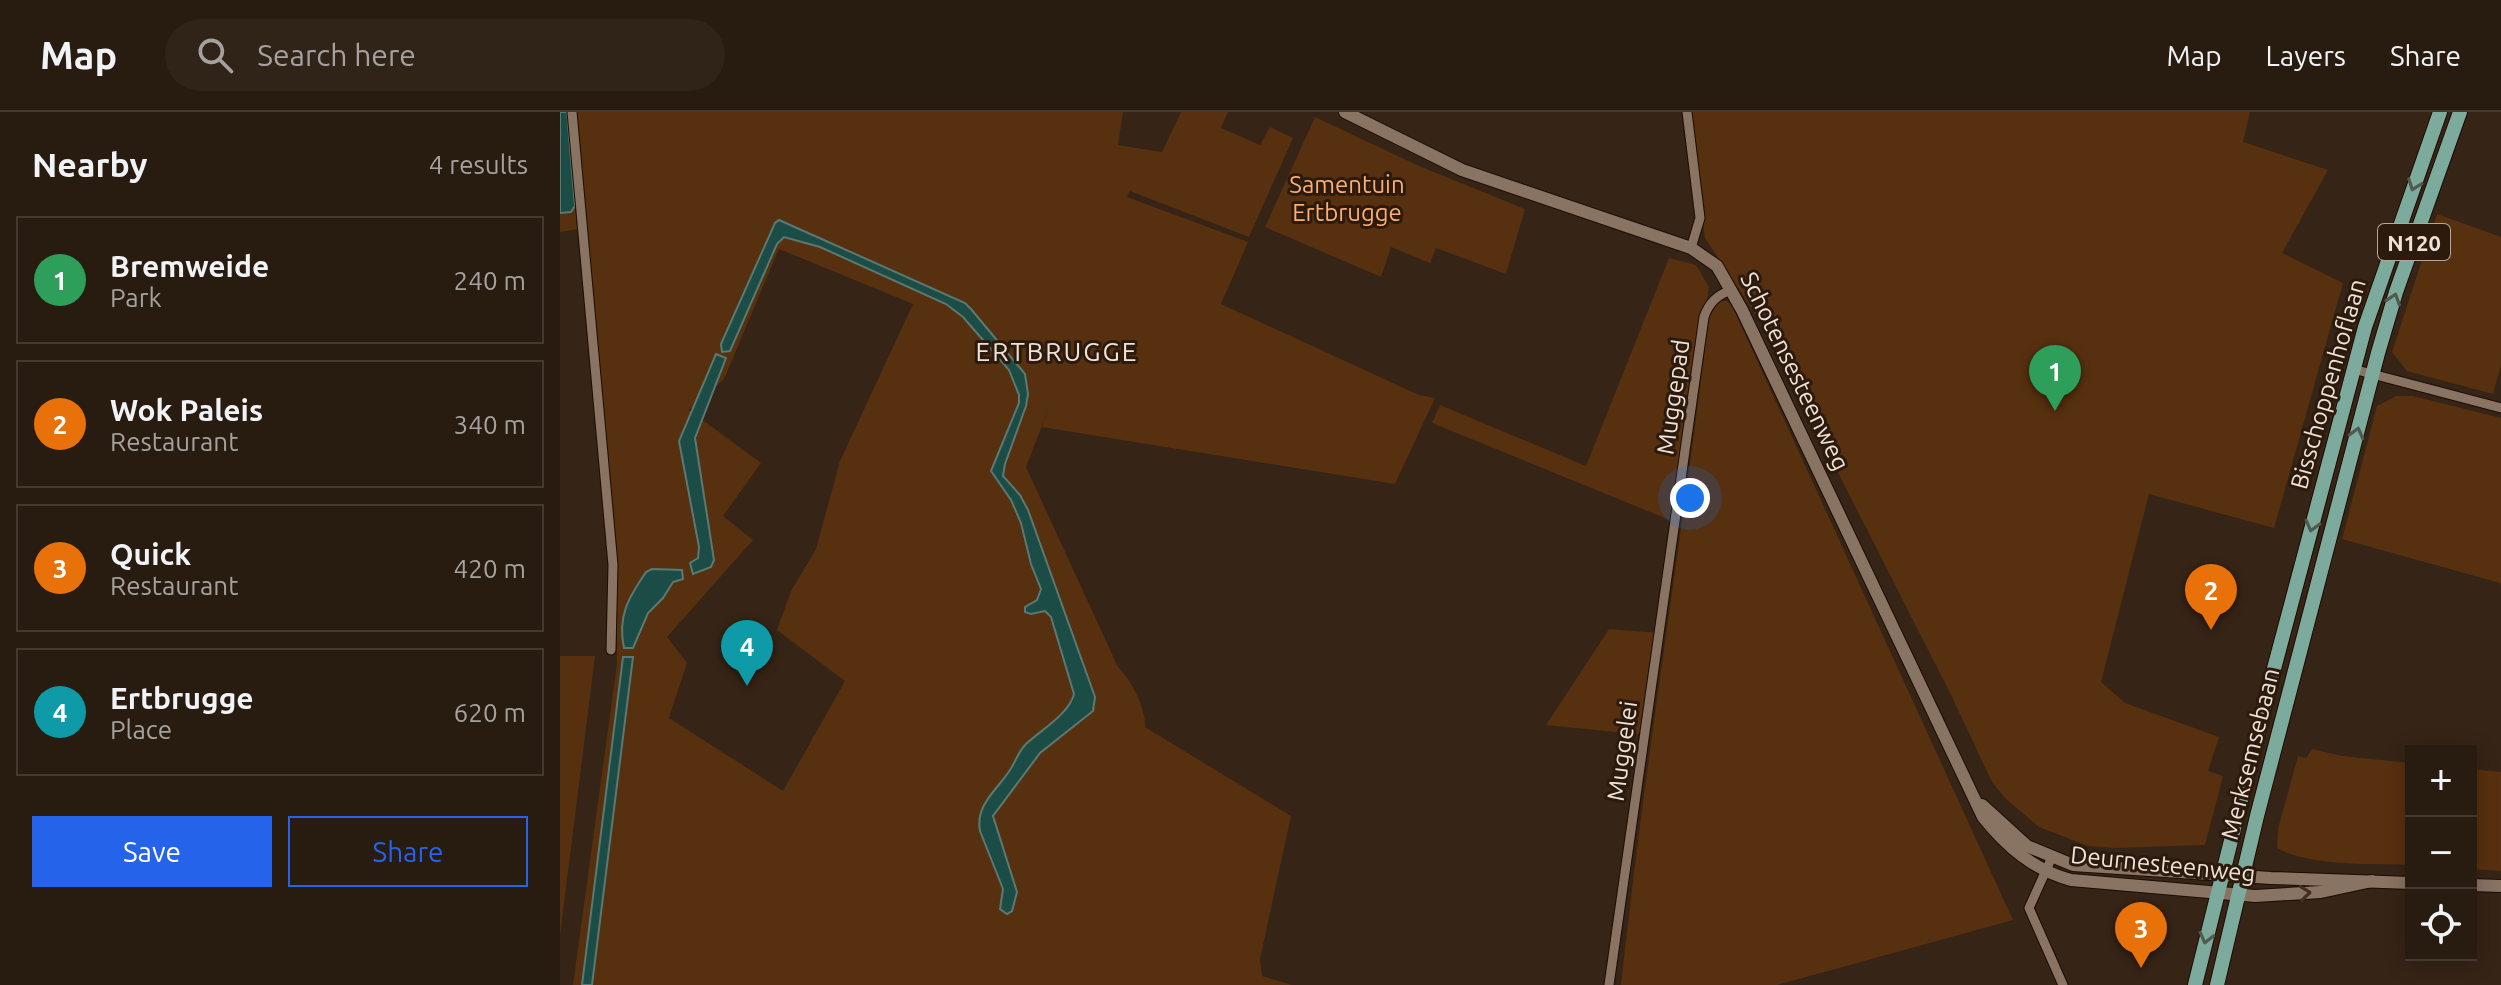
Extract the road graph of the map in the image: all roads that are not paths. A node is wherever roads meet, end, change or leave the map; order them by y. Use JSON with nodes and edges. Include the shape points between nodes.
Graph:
{"nodes":[{"id":1,"x":572,"y":112,"type":"edge"},
{"id":2,"x":1687,"y":112,"type":"edge"},
{"id":3,"x":2440,"y":112,"type":"edge"},
{"id":4,"x":2460,"y":112,"type":"edge"},
{"id":5,"x":1348,"y":113,"type":"edge"},
{"id":6,"x":1691,"y":248,"type":"junction"},
{"id":7,"x":1732,"y":290,"type":"junction"},
{"id":8,"x":2353,"y":369,"type":"junction"},
{"id":9,"x":2372,"y":374,"type":"junction"},
{"id":10,"x":2501,"y":408,"type":"edge"},
{"id":11,"x":1677,"y":523,"type":"joint"},
{"id":12,"x":2330,"y":536,"type":"joint"},
{"id":13,"x":2298,"y":580,"type":"joint"},
{"id":14,"x":611,"y":650,"type":"dead end"},
{"id":15,"x":1964,"y":776,"type":"joint"},
{"id":16,"x":1975,"y":797,"type":"junction"},
{"id":17,"x":2052,"y":857,"type":"junction"},
{"id":18,"x":2045,"y":871,"type":"junction"},
{"id":19,"x":2222,"y":873,"type":"junction"},
{"id":20,"x":2242,"y":875,"type":"junction"},
{"id":21,"x":2372,"y":881,"type":"junction"},
{"id":22,"x":2405,"y":883,"type":"edge"},
{"id":23,"x":2477,"y":885,"type":"edge"},
{"id":24,"x":2501,"y":886,"type":"edge"},
{"id":25,"x":2218,"y":891,"type":"junction"},
{"id":26,"x":2238,"y":894,"type":"junction"},
{"id":27,"x":1609,"y":985,"type":"edge"},
{"id":28,"x":2063,"y":985,"type":"edge"},
{"id":29,"x":2195,"y":985,"type":"edge"},
{"id":30,"x":2217,"y":985,"type":"edge"}],
"edges":[{"from":1,"to":14,"type":"street","via":[[613,565]]},
{"from":2,"to":6,"type":"street","via":[[1700,218]]},
{"from":3,"to":8,"type":"main road","name":"Bisschoppenhoflaan","number":"N120","one_way":true},
{"from":9,"to":4,"type":"main road","name":"Bisschoppenhoflaan","number":"N120","one_way":true},
{"from":5,"to":6,"type":"street","name":"Schotensesteenweg","via":[[1462,170]]},
{"from":6,"to":7,"type":"street","name":"Schotensesteenweg","via":[[1717,266]]},
{"from":7,"to":11,"type":"street","name":"Muggepad","via":[[1711,302],[1704,317]]},
{"from":7,"to":15,"type":"street","name":"Schotensesteenweg"},
{"from":8,"to":9,"type":"street"},
{"from":8,"to":13,"type":"main road","name":"Bisschoppenhoflaan","number":"N120","one_way":true},
{"from":9,"to":10,"type":"street"},
{"from":12,"to":9,"type":"main road","name":"Bisschoppenhoflaan","number":"N120","one_way":true},
{"from":11,"to":27,"type":"street","name":"Muggelei"},
{"from":12,"to":20,"type":"main road","name":"Merksemsebaan","number":"N120"},
{"from":13,"to":19,"type":"main road","name":"Merksemsebaan","number":"N120"},
{"from":15,"to":16,"type":"street","name":"Deurnesteenweg"},
{"from":16,"to":17,"type":"street","name":"Deurnesteenweg","via":[[2015,836]]},
{"from":16,"to":18,"type":"street","name":"Deurnesteenweg","via":[[2000,838]]},
{"from":17,"to":18,"type":"street","name":"Deurnesteenweg"},
{"from":17,"to":19,"type":"street","name":"Deurnesteenweg","via":[[2097,868]]},
{"from":18,"to":25,"type":"street","name":"Deurnesteenweg","via":[[2090,882]]},
{"from":18,"to":28,"type":"street","name":"Deurnesteenweg","via":[[2029,908]]},
{"from":19,"to":20,"type":"street","name":"Deurnesteenweg"},
{"from":19,"to":25,"type":"main road","name":"Merksemsebaan","number":"N120"},
{"from":20,"to":21,"type":"street","name":"Deurnesteenweg"},
{"from":20,"to":26,"type":"main road","name":"Merksemsebaan","number":"N120"},
{"from":21,"to":22,"type":"street","name":"Deurnesteenweg"},
{"from":26,"to":21,"type":"street","name":"Deurnesteenweg","one_way":true,"via":[[2321,892]]},
{"from":23,"to":24,"type":"street"},
{"from":25,"to":26,"type":"street","name":"Deurnesteenweg"},
{"from":25,"to":29,"type":"main road","name":"Merksemsebaan","number":"N120","one_way":true},
{"from":26,"to":30,"type":"main road","name":"Merksemsebaan","number":"N120"}]}
